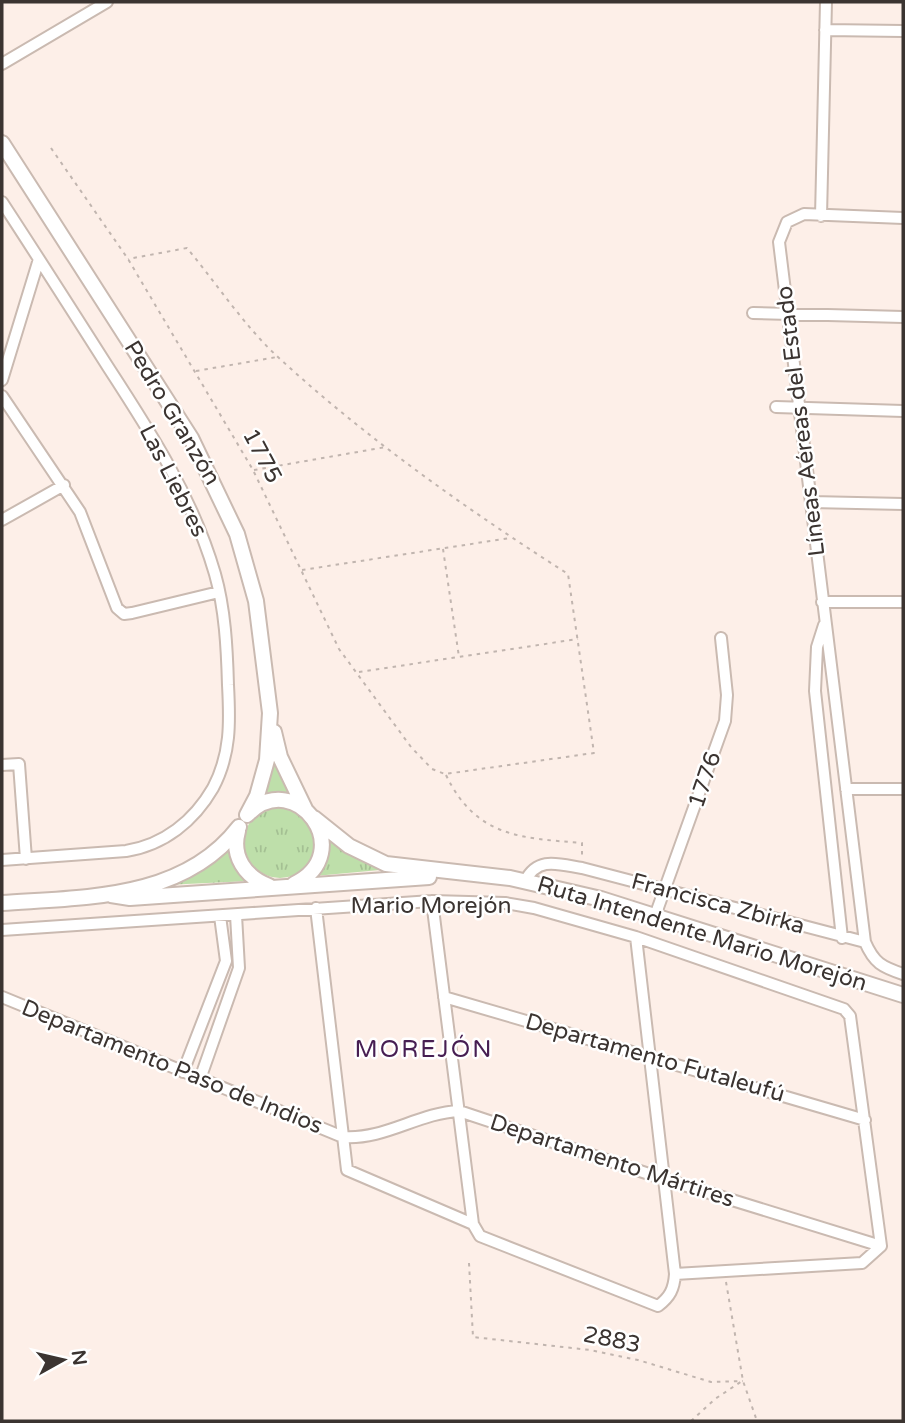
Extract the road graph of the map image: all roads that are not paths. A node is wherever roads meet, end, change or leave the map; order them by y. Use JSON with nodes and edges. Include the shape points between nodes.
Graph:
{"nodes":[{"id":1,"x":107,"y":2,"type":"edge"},
{"id":2,"x":826,"y":2,"type":"edge"},
{"id":3,"x":825,"y":30,"type":"junction"},
{"id":4,"x":903,"y":31,"type":"edge"},
{"id":5,"x":2,"y":64,"type":"edge"},
{"id":6,"x":2,"y":143,"type":"edge"},
{"id":7,"x":2,"y":202,"type":"edge"},
{"id":8,"x":821,"y":216,"type":"junction"},
{"id":9,"x":903,"y":218,"type":"edge"},
{"id":10,"x":39,"y":259,"type":"junction"},
{"id":11,"x":753,"y":313,"type":"dead end"},
{"id":12,"x":788,"y":315,"type":"junction"},
{"id":13,"x":903,"y":317,"type":"edge"},
{"id":14,"x":2,"y":380,"type":"edge"},
{"id":15,"x":2,"y":396,"type":"edge"},
{"id":16,"x":776,"y":407,"type":"dead end"},
{"id":17,"x":800,"y":408,"type":"junction"},
{"id":18,"x":903,"y":411,"type":"edge"},
{"id":19,"x":64,"y":485,"type":"junction"},
{"id":20,"x":811,"y":502,"type":"junction"},
{"id":21,"x":903,"y":504,"type":"edge"},
{"id":22,"x":2,"y":520,"type":"edge"},
{"id":23,"x":219,"y":592,"type":"junction"},
{"id":24,"x":822,"y":602,"type":"junction"},
{"id":25,"x":903,"y":603,"type":"edge"},
{"id":26,"x":825,"y":621,"type":"junction"},
{"id":27,"x":721,"y":638,"type":"dead end"},
{"id":28,"x":270,"y":713,"type":"junction"},
{"id":29,"x":2,"y":765,"type":"edge"},
{"id":30,"x":846,"y":789,"type":"junction"},
{"id":31,"x":903,"y":789,"type":"edge"},
{"id":32,"x":309,"y":813,"type":"junction"},
{"id":33,"x":243,"y":821,"type":"junction"},
{"id":34,"x":26,"y":859,"type":"junction"},
{"id":35,"x":2,"y":860,"type":"edge"},
{"id":36,"x":458,"y":874,"type":"junction"},
{"id":37,"x":525,"y":881,"type":"junction"},
{"id":38,"x":292,"y":885,"type":"junction"},
{"id":39,"x":270,"y":886,"type":"junction"},
{"id":40,"x":665,"y":888,"type":"junction"},
{"id":41,"x":129,"y":894,"type":"junction"},
{"id":42,"x":432,"y":901,"type":"junction"},
{"id":43,"x":2,"y":903,"type":"edge"},
{"id":44,"x":316,"y":908,"type":"junction"},
{"id":45,"x":236,"y":915,"type":"junction"},
{"id":46,"x":220,"y":916,"type":"junction"},
{"id":47,"x":655,"y":916,"type":"junction"},
{"id":48,"x":131,"y":920,"type":"junction"},
{"id":49,"x":2,"y":930,"type":"edge"},
{"id":50,"x":636,"y":937,"type":"junction"},
{"id":51,"x":842,"y":938,"type":"junction"},
{"id":52,"x":865,"y":942,"type":"junction"},
{"id":53,"x":903,"y":974,"type":"edge"},
{"id":54,"x":903,"y":995,"type":"edge"},
{"id":55,"x":2,"y":997,"type":"edge"},
{"id":56,"x":444,"y":997,"type":"junction"},
{"id":57,"x":650,"y":1055,"type":"junction"},
{"id":58,"x":183,"y":1072,"type":"junction"},
{"id":59,"x":200,"y":1079,"type":"junction"},
{"id":60,"x":459,"y":1111,"type":"junction"},
{"id":61,"x":865,"y":1120,"type":"junction"},
{"id":62,"x":343,"y":1137,"type":"junction"},
{"id":63,"x":664,"y":1179,"type":"junction"},
{"id":64,"x":473,"y":1224,"type":"junction"},
{"id":65,"x":881,"y":1246,"type":"junction"},
{"id":66,"x":675,"y":1274,"type":"junction"}],
"edges":[{"from":1,"to":5,"type":"street"},
{"from":2,"to":3,"type":"street"},
{"from":3,"to":4,"type":"street"},
{"from":3,"to":8,"type":"street"},
{"from":6,"to":28,"type":"main road","name":"Pedro Granzón","via":[[191,438],[224,502],[256,601]]},
{"from":7,"to":10,"type":"street","name":"Las Liebres"},
{"from":8,"to":9,"type":"street"},
{"from":8,"to":12,"type":"street","name":"Líneas Aéreas del Estado","via":[[804,214],[787,222],[779,242]]},
{"from":10,"to":14,"type":"street"},
{"from":10,"to":23,"type":"street","name":"Las Liebres","via":[[167,460],[199,529]]},
{"from":11,"to":12,"type":"street"},
{"from":12,"to":13,"type":"street"},
{"from":12,"to":17,"type":"street","name":"Líneas Aéreas del Estado"},
{"from":15,"to":19,"type":"street"},
{"from":16,"to":17,"type":"street"},
{"from":17,"to":18,"type":"street"},
{"from":17,"to":20,"type":"street","name":"Líneas Aéreas del Estado"},
{"from":19,"to":22,"type":"street"},
{"from":19,"to":23,"type":"street","via":[[80,512],[117,608],[124,614]]},
{"from":20,"to":21,"type":"street"},
{"from":20,"to":24,"type":"street","name":"Líneas Aéreas del Estado"},
{"from":23,"to":34,"type":"street","name":"Las Liebres","via":[[228,669],[227,755],[205,801],[169,836],[146,848]]},
{"from":24,"to":25,"type":"street"},
{"from":24,"to":26,"type":"street","name":"Líneas Aéreas del Estado"},
{"from":26,"to":30,"type":"street","name":"Líneas Aéreas del Estado"},
{"from":26,"to":51,"type":"street","name":"Líneas Aéreas del Estado","via":[[817,647],[815,691]]},
{"from":27,"to":40,"type":"street","name":"1776","via":[[725,721]]},
{"from":28,"to":32,"type":"main road","name":"Pedro Granzón","via":[[280,757]]},
{"from":28,"to":33,"type":"main road","name":"Pedro Granzón","via":[[265,769]]},
{"from":29,"to":34,"type":"street","via":[[19,764]]},
{"from":30,"to":31,"type":"street"},
{"from":30,"to":52,"type":"street","name":"Líneas Aéreas del Estado"},
{"from":32,"to":33,"type":"main road","via":[[295,803],[274,800],[263,803]]},
{"from":32,"to":36,"type":"main road","name":"Ruta Intendente Mario Morejón","via":[[340,840],[372,858]]},
{"from":32,"to":38,"type":"main road","via":[[321,837],[320,857],[309,874]]},
{"from":33,"to":39,"type":"main road","via":[[236,837],[238,859],[251,876]]},
{"from":33,"to":41,"type":"main road","via":[[222,847],[200,864]]},
{"from":34,"to":35,"type":"street"},
{"from":36,"to":37,"type":"main road","name":"Ruta Intendente Mario Morejón"},
{"from":36,"to":38,"type":"main road","name":"Ruta Intendente Mario Morejón"},
{"from":37,"to":40,"type":"street","name":"Francisca Zbirka","via":[[538,864],[582,868]]},
{"from":37,"to":47,"type":"main road","name":"Ruta Intendente Mario Morejón"},
{"from":38,"to":39,"type":"main road"},
{"from":39,"to":41,"type":"main road"},
{"from":40,"to":47,"type":"street","name":"1776"},
{"from":40,"to":51,"type":"street","name":"Francisca Zbirka"},
{"from":41,"to":43,"type":"main road"},
{"from":41,"to":48,"type":"street"},
{"from":42,"to":44,"type":"street","name":"Mario Morejón"},
{"from":42,"to":50,"type":"street","name":"Mario Morejón","via":[[534,908]]},
{"from":42,"to":56,"type":"street"},
{"from":44,"to":45,"type":"street","name":"Mario Morejón"},
{"from":44,"to":62,"type":"street"},
{"from":45,"to":46,"type":"street","name":"Mario Morejón"},
{"from":45,"to":59,"type":"street","via":[[239,968]]},
{"from":46,"to":48,"type":"street","name":"Mario Morejón"},
{"from":46,"to":58,"type":"street","via":[[226,961]]},
{"from":47,"to":54,"type":"main road","name":"Ruta Intendente Mario Morejón"},
{"from":48,"to":49,"type":"street","name":"Mario Morejón"},
{"from":50,"to":57,"type":"street"},
{"from":50,"to":61,"type":"street","name":"Mario Morejón","via":[[844,1009],[850,1016]]},
{"from":51,"to":52,"type":"street","name":"Francisca Zbirka"},
{"from":52,"to":53,"type":"street","via":[[880,967]]},
{"from":55,"to":58,"type":"street","name":"Departamento Paso de Indios"},
{"from":56,"to":57,"type":"street","name":"Departamento Futaleufú"},
{"from":56,"to":60,"type":"street"},
{"from":57,"to":61,"type":"street","name":"Departamento Futaleufú"},
{"from":57,"to":63,"type":"street"},
{"from":58,"to":59,"type":"street","name":"Departamento Paso de Indios"},
{"from":59,"to":62,"type":"street","name":"Departamento Paso de Indios"},
{"from":60,"to":62,"type":"street","name":"Departamento Mártires","via":[[442,1112],[388,1132]]},
{"from":60,"to":63,"type":"street","name":"Departamento Mártires"},
{"from":60,"to":64,"type":"street"},
{"from":61,"to":65,"type":"street"},
{"from":62,"to":64,"type":"street","via":[[347,1170]]},
{"from":63,"to":65,"type":"street","name":"Departamento Mártires"},
{"from":63,"to":66,"type":"street"},
{"from":64,"to":66,"type":"street","via":[[480,1236],[658,1306],[674,1288]]},
{"from":65,"to":66,"type":"street","via":[[862,1263]]}]}
